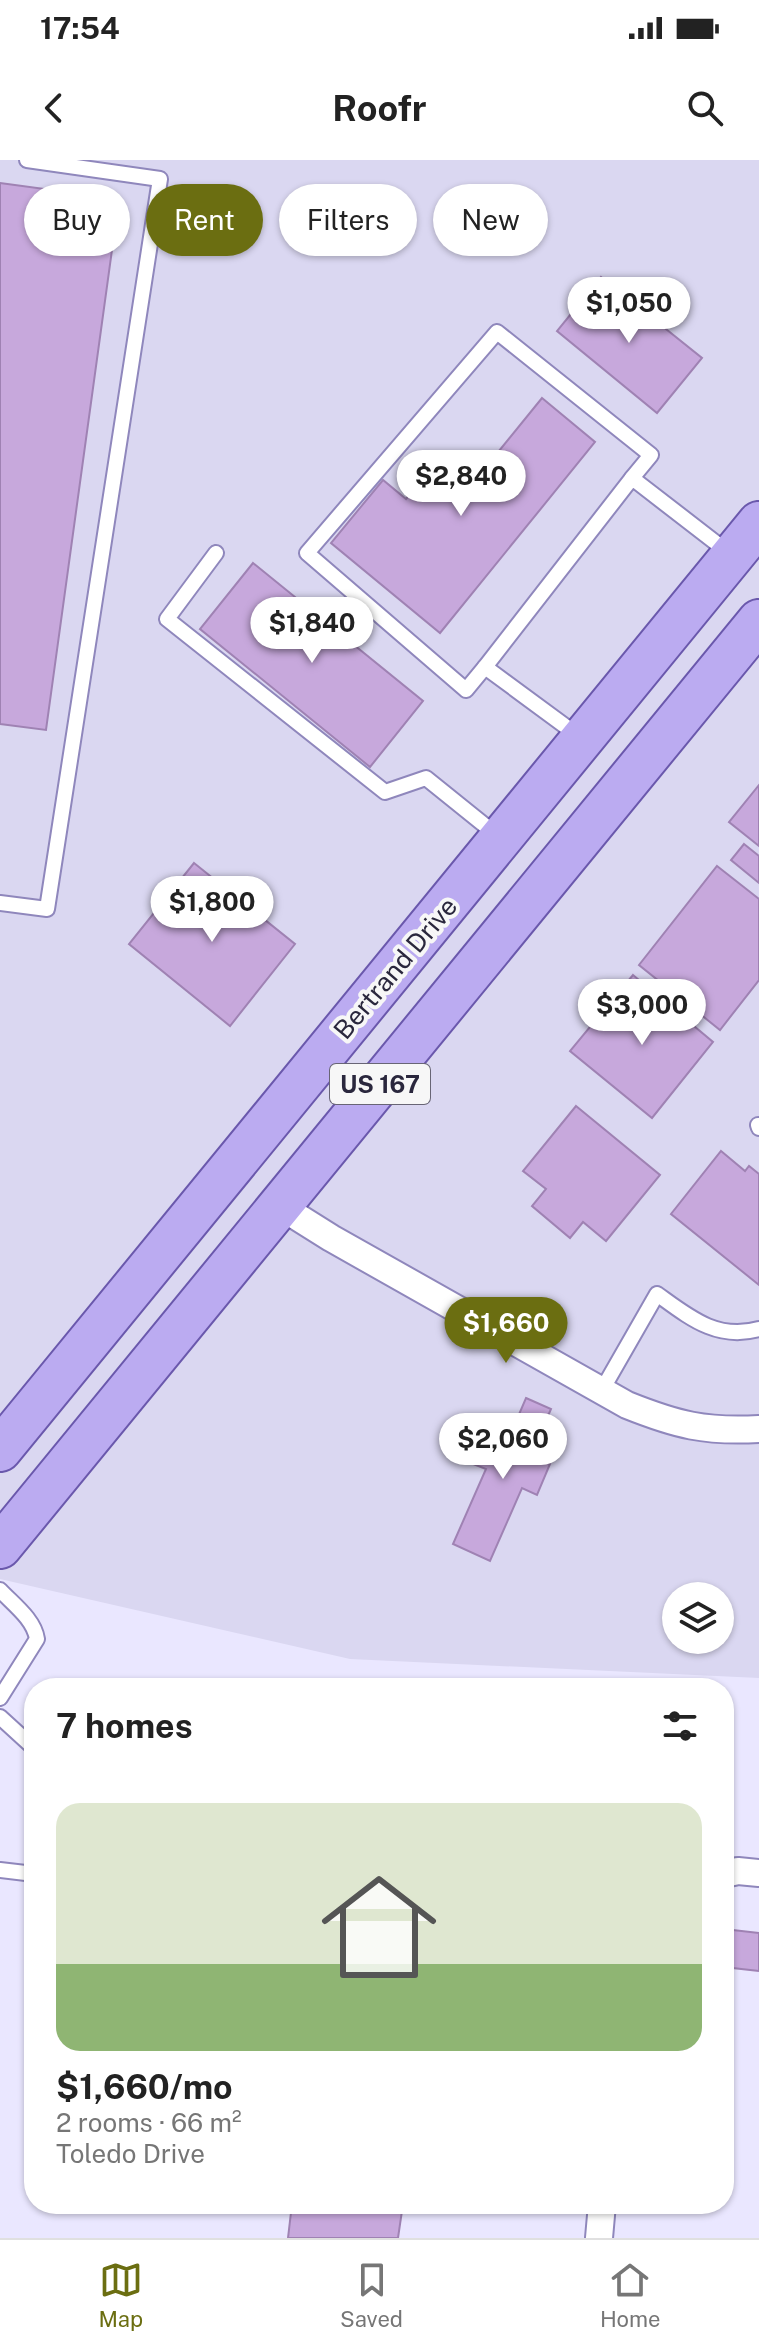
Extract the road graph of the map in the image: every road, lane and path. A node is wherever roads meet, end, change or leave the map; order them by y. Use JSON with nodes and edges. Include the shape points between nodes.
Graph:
{"nodes":[{"id":1,"x":27,"y":160,"type":"edge"},
{"id":2,"x":632,"y":478,"type":"junction"},
{"id":3,"x":759,"y":523,"type":"edge"},
{"id":4,"x":216,"y":553,"type":"dead end"},
{"id":5,"x":732,"y":556,"type":"junction"},
{"id":6,"x":759,"y":621,"type":"edge"},
{"id":7,"x":485,"y":667,"type":"junction"},
{"id":8,"x":583,"y":739,"type":"junction"},
{"id":9,"x":501,"y":839,"type":"junction"},
{"id":10,"x":0,"y":903,"type":"edge"},
{"id":11,"x":280,"y":1206,"type":"junction"},
{"id":12,"x":759,"y":1329,"type":"edge"},
{"id":13,"x":602,"y":1390,"type":"junction"},
{"id":14,"x":759,"y":1429,"type":"edge"},
{"id":15,"x":0,"y":1450,"type":"edge"},
{"id":16,"x":0,"y":1547,"type":"edge"},
{"id":17,"x":0,"y":1590,"type":"edge"},
{"id":18,"x":0,"y":1698,"type":"edge"},
{"id":19,"x":0,"y":1717,"type":"edge"},
{"id":20,"x":24,"y":1739,"type":"edge"},
{"id":21,"x":0,"y":1870,"type":"edge"},
{"id":22,"x":734,"y":1872,"type":"edge"},
{"id":23,"x":24,"y":1873,"type":"edge"},
{"id":24,"x":759,"y":1873,"type":"edge"},
{"id":25,"x":601,"y":2214,"type":"edge"},
{"id":26,"x":599,"y":2238,"type":"edge"}],
"edges":[{"from":1,"to":10,"type":"lane","via":[[160,179],[47,909]]},
{"from":2,"to":5,"type":"lane"},
{"from":2,"to":7,"type":"lane"},
{"from":2,"to":7,"type":"lane","via":[[651,455],[497,332],[307,553],[466,690]]},
{"from":3,"to":5,"type":"main road","name":"Bertrand Drive","number":"US 167"},
{"from":4,"to":9,"type":"lane","via":[[167,619],[385,792],[426,778]]},
{"from":5,"to":8,"type":"main road","name":"Bertrand Drive","number":"US 167"},
{"from":6,"to":11,"type":"main road","number":"US 167"},
{"from":7,"to":8,"type":"lane"},
{"from":8,"to":9,"type":"main road","name":"Bertrand Drive","number":"US 167"},
{"from":9,"to":15,"type":"main road","name":"Bertrand Drive","number":"US 167"},
{"from":11,"to":13,"type":"street"},
{"from":11,"to":16,"type":"main road","number":"US 167"},
{"from":12,"to":13,"type":"lane","via":[[703,1327],[657,1294]]},
{"from":13,"to":14,"type":"street","via":[[673,1423]]},
{"from":17,"to":18,"type":"lane","via":[[30,1621],[37,1639]]},
{"from":19,"to":20,"type":"lane"},
{"from":21,"to":23,"type":"lane"},
{"from":22,"to":24,"type":"street"},
{"from":25,"to":26,"type":"street"}]}
